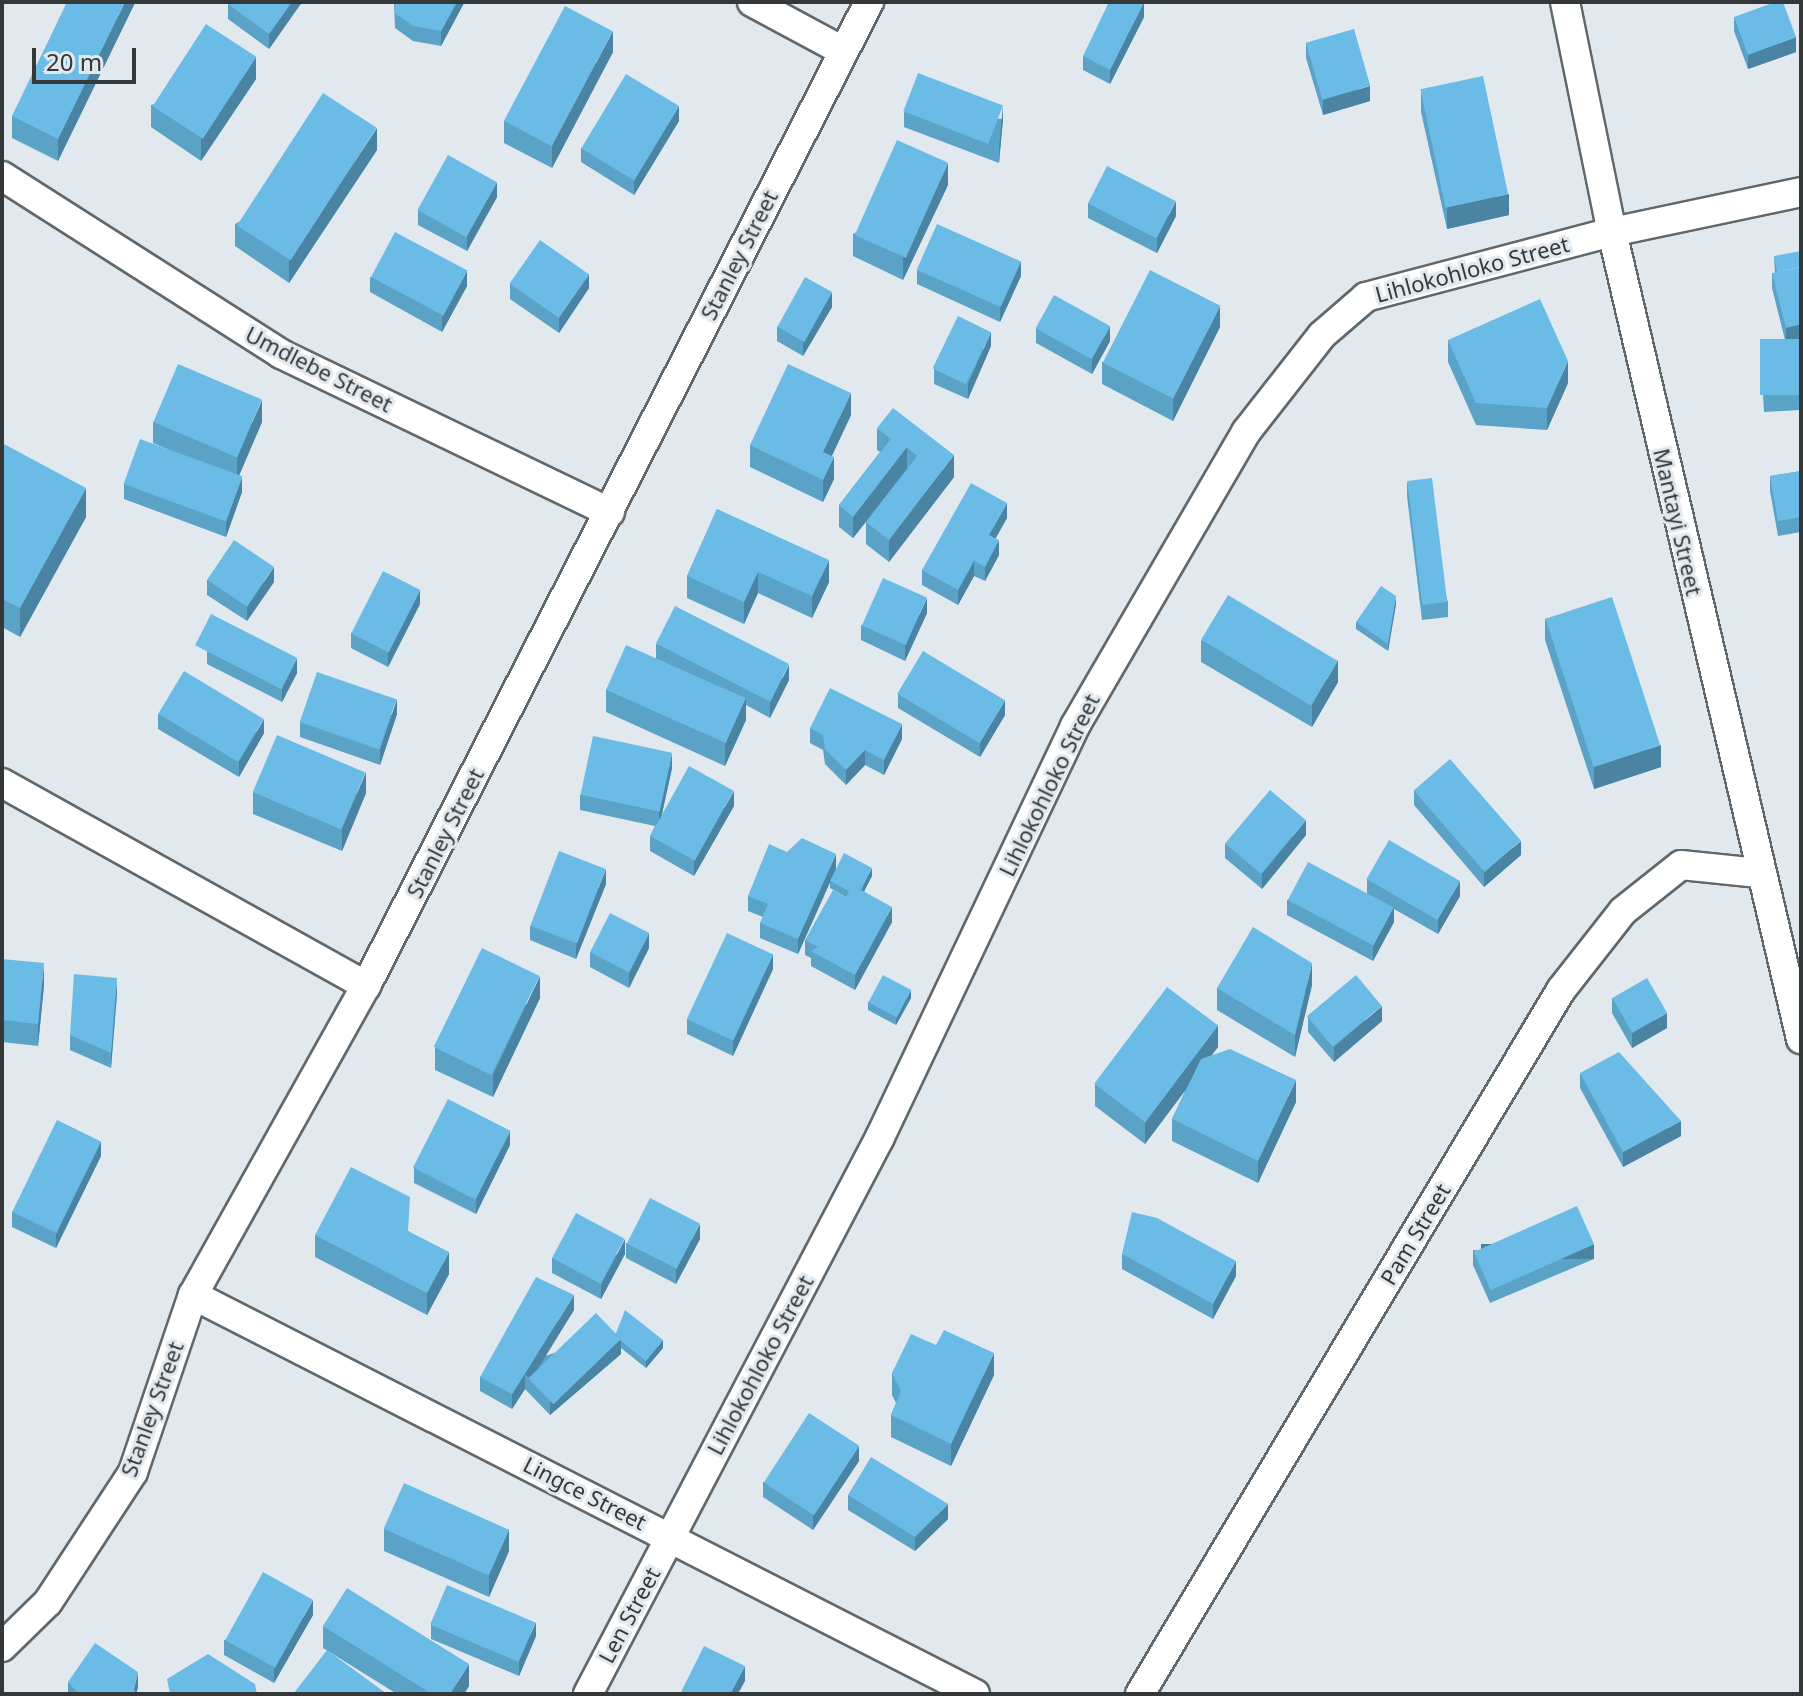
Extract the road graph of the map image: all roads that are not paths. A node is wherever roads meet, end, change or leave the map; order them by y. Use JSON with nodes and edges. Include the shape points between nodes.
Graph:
{"nodes":[{"id":1,"x":752,"y":2,"type":"edge"},
{"id":2,"x":869,"y":2,"type":"edge"},
{"id":3,"x":1565,"y":2,"type":"edge"},
{"id":4,"x":843,"y":51,"type":"junction"},
{"id":5,"x":2,"y":176,"type":"edge"},
{"id":6,"x":1801,"y":192,"type":"edge"},
{"id":7,"x":1612,"y":232,"type":"junction"},
{"id":8,"x":610,"y":512,"type":"junction"},
{"id":9,"x":2,"y":783,"type":"edge"},
{"id":10,"x":1759,"y":873,"type":"junction"},
{"id":11,"x":366,"y":986,"type":"junction"},
{"id":12,"x":1801,"y":1039,"type":"edge"},
{"id":13,"x":193,"y":1295,"type":"junction"},
{"id":14,"x":671,"y":1536,"type":"junction"},
{"id":15,"x":2,"y":1647,"type":"edge"},
{"id":16,"x":588,"y":1694,"type":"edge"},
{"id":17,"x":975,"y":1694,"type":"edge"},
{"id":18,"x":1140,"y":1694,"type":"edge"}],
"edges":[{"from":1,"to":4,"type":"street"},
{"from":2,"to":4,"type":"street","name":"Stanley Street"},
{"from":3,"to":7,"type":"street","name":"Mantayi Street"},
{"from":4,"to":8,"type":"street","name":"Stanley Street"},
{"from":5,"to":8,"type":"street","name":"Umdlebe Street","via":[[281,354]]},
{"from":6,"to":7,"type":"street","name":"Lihlokohloko Street"},
{"from":7,"to":10,"type":"street","name":"Mantayi Street"},
{"from":7,"to":14,"type":"street","name":"Lihlokohloko Street","via":[[1366,297],[1322,335],[1246,432],[1075,726],[880,1137]]},
{"from":8,"to":11,"type":"street","name":"Stanley Street"},
{"from":9,"to":11,"type":"street"},
{"from":10,"to":12,"type":"street","name":"Mantayi Street"},
{"from":10,"to":18,"type":"street","name":"Pam Street","via":[[1681,865],[1623,911],[1561,990]]},
{"from":11,"to":13,"type":"street","name":"Stanley Street"},
{"from":13,"to":14,"type":"street","name":"Lingce Street"},
{"from":13,"to":15,"type":"street","name":"Stanley Street","via":[[133,1472],[48,1602]]},
{"from":14,"to":16,"type":"street","name":"Len Street"},
{"from":14,"to":17,"type":"street","name":"Lingce Street"}]}
